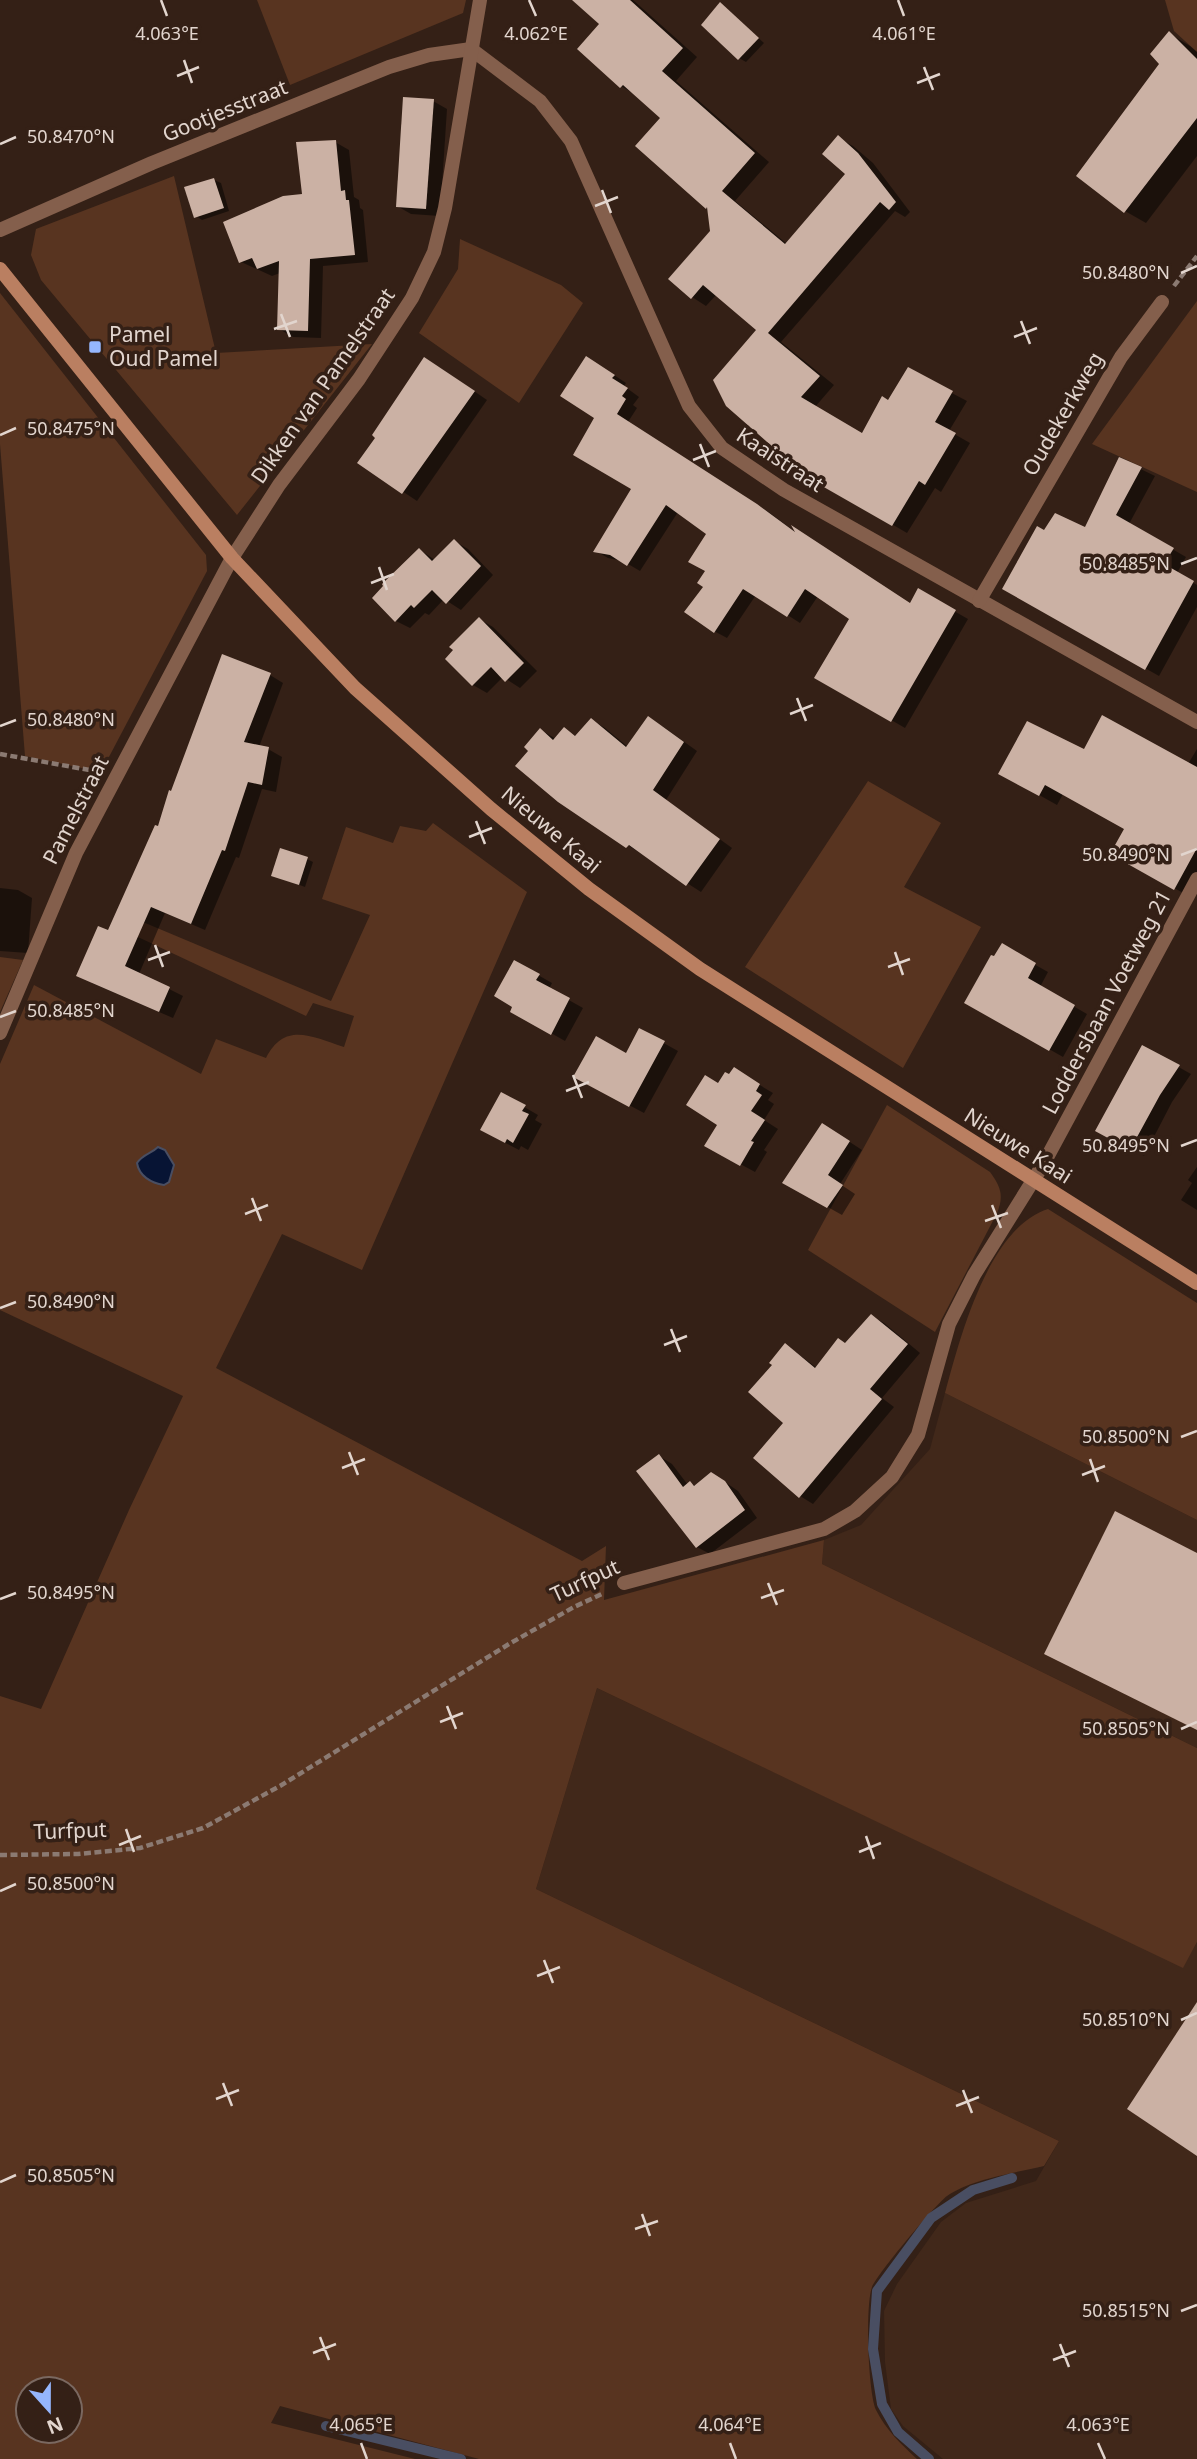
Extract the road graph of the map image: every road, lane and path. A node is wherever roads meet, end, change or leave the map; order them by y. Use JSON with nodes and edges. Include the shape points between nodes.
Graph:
{"nodes":[{"id":1,"x":480,"y":0,"type":"edge"},
{"id":2,"x":471,"y":49,"type":"junction"},
{"id":3,"x":0,"y":230,"type":"edge"},
{"id":4,"x":1197,"y":256,"type":"edge"},
{"id":5,"x":0,"y":269,"type":"edge"},
{"id":6,"x":1162,"y":302,"type":"joint"},
{"id":7,"x":244,"y":539,"type":"joint"},
{"id":8,"x":232,"y":558,"type":"junction"},
{"id":9,"x":979,"y":601,"type":"junction"},
{"id":10,"x":1197,"y":722,"type":"edge"},
{"id":11,"x":0,"y":754,"type":"edge"},
{"id":12,"x":117,"y":775,"type":"junction"},
{"id":13,"x":1197,"y":879,"type":"edge"},
{"id":14,"x":0,"y":1033,"type":"edge"},
{"id":15,"x":1032,"y":1180,"type":"junction"},
{"id":16,"x":1197,"y":1283,"type":"edge"},
{"id":17,"x":624,"y":1584,"type":"joint"},
{"id":18,"x":0,"y":1855,"type":"edge"}],
"edges":[{"from":1,"to":2,"type":"street","name":"Dikken van Pamelstraat"},
{"from":2,"to":3,"type":"street","name":"Gootjesstraat","via":[[389,66]]},
{"from":2,"to":7,"type":"street","name":"Dikken van Pamelstraat","via":[[434,252],[412,298],[359,379]]},
{"from":2,"to":9,"type":"street","name":"Kaaistraat","via":[[540,101],[571,142],[689,406],[722,448],[783,490]]},
{"from":4,"to":6,"type":"path"},
{"from":5,"to":8,"type":"main road","name":"Nieuwe Kaai"},
{"from":6,"to":9,"type":"street","name":"Oudekerkweg","via":[[1121,357]]},
{"from":7,"to":8,"type":"street","name":"Pamelstraat"},
{"from":8,"to":12,"type":"street","name":"Pamelstraat"},
{"from":8,"to":15,"type":"main road","name":"Nieuwe Kaai","via":[[355,688],[589,889],[700,968]]},
{"from":9,"to":10,"type":"street","name":"Kaaistraat"},
{"from":11,"to":12,"type":"path"},
{"from":12,"to":14,"type":"street","name":"Pamelstraat","via":[[76,853]]},
{"from":13,"to":15,"type":"street","name":"Loddersbaan Voetweg 21"},
{"from":15,"to":16,"type":"main road","name":"Nieuwe Kaai"},
{"from":15,"to":17,"type":"street","name":"Turfput","via":[[949,1324],[918,1435],[892,1477],[855,1511],[824,1529]]},
{"from":17,"to":18,"type":"path","name":"Turfput","via":[[520,1638],[280,1786],[203,1828],[140,1848]]}]}
